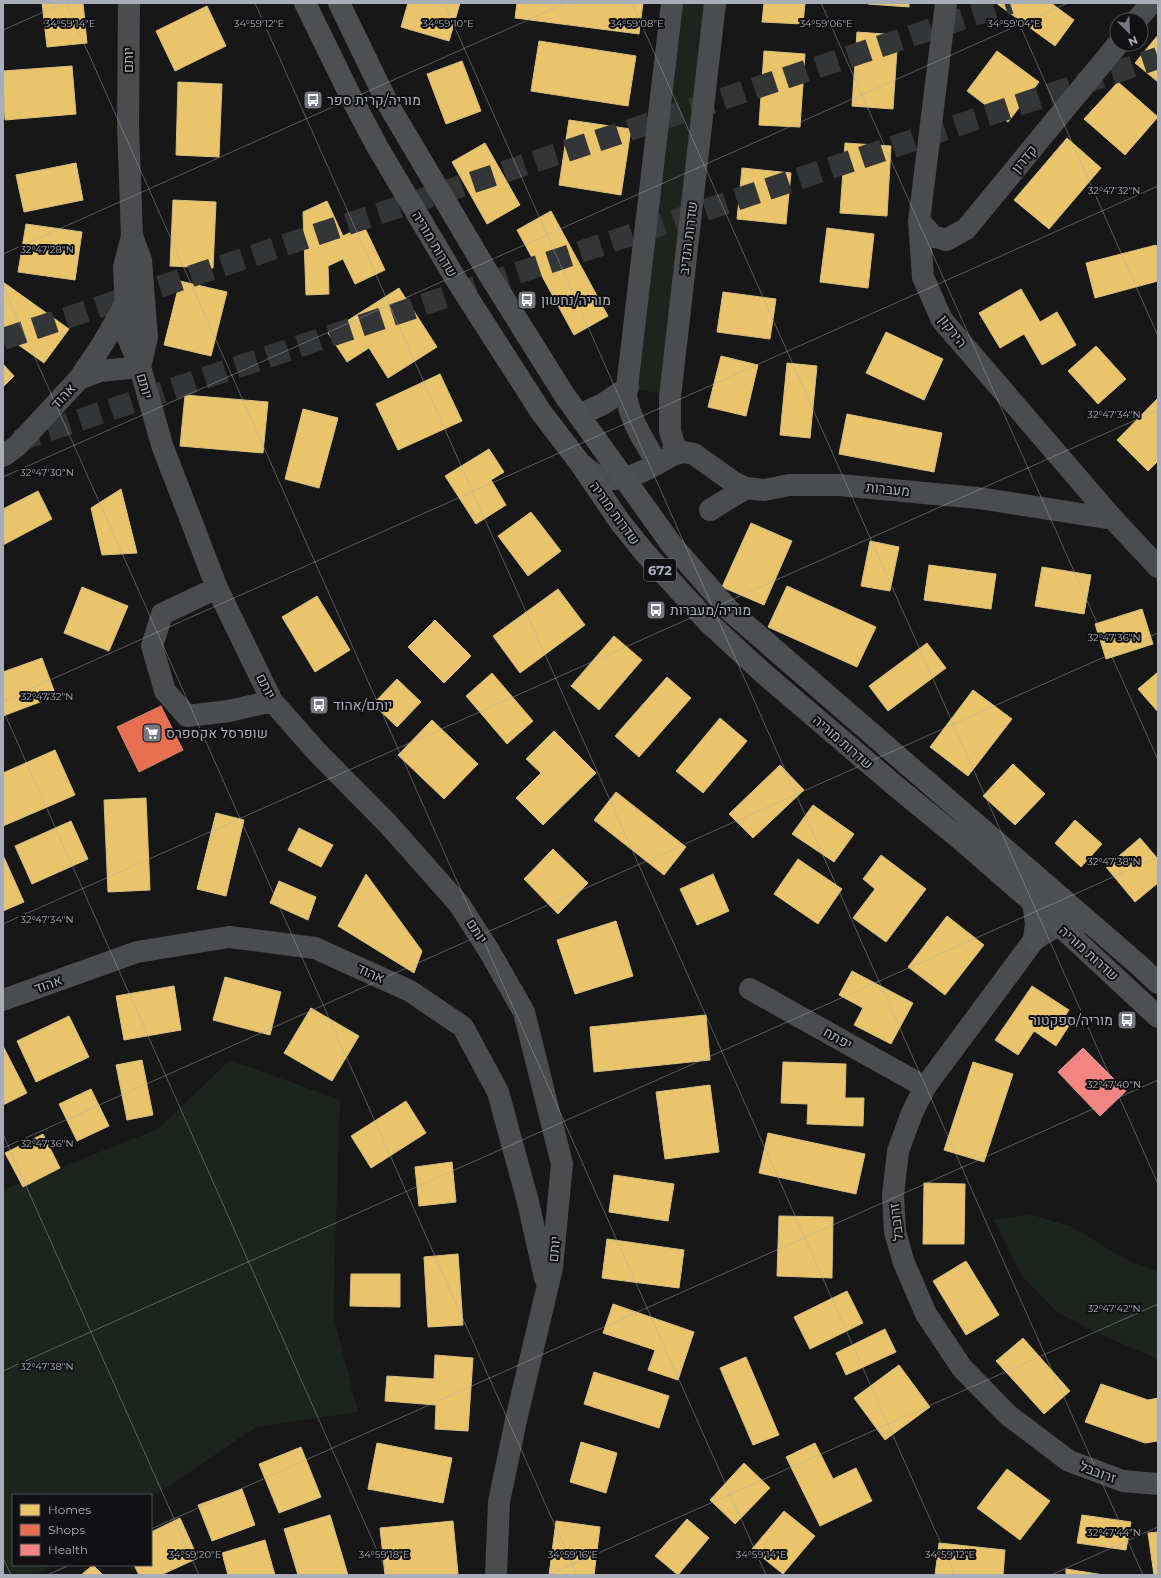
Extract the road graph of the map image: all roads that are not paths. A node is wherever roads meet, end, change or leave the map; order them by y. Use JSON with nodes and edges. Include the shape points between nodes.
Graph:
{"nodes":[{"id":1,"x":129,"y":3,"type":"edge"},
{"id":2,"x":306,"y":3,"type":"edge"},
{"id":3,"x":339,"y":3,"type":"edge"},
{"id":4,"x":672,"y":3,"type":"edge"},
{"id":5,"x":715,"y":3,"type":"edge"},
{"id":6,"x":946,"y":3,"type":"edge"},
{"id":7,"x":1151,"y":3,"type":"edge"},
{"id":8,"x":1144,"y":12,"type":"edge"},
{"id":9,"x":1111,"y":52,"type":"edge"},
{"id":10,"x":920,"y":221,"type":"junction"},
{"id":11,"x":132,"y":236,"type":"junction"},
{"id":12,"x":125,"y":305,"type":"junction"},
{"id":13,"x":140,"y":367,"type":"junction"},
{"id":14,"x":79,"y":379,"type":"junction"},
{"id":15,"x":628,"y":387,"type":"junction"},
{"id":16,"x":578,"y":415,"type":"junction"},
{"id":17,"x":3,"y":456,"type":"edge"},
{"id":18,"x":665,"y":459,"type":"junction"},
{"id":19,"x":580,"y":463,"type":"junction"},
{"id":20,"x":624,"y":478,"type":"junction"},
{"id":21,"x":746,"y":488,"type":"junction"},
{"id":22,"x":710,"y":510,"type":"dead end"},
{"id":23,"x":1113,"y":519,"type":"junction"},
{"id":24,"x":1158,"y":568,"type":"edge"},
{"id":25,"x":217,"y":588,"type":"junction"},
{"id":26,"x":272,"y":701,"type":"junction"},
{"id":27,"x":1033,"y":903,"type":"junction"},
{"id":28,"x":1059,"y":925,"type":"junction"},
{"id":29,"x":1101,"y":933,"type":"junction"},
{"id":30,"x":1034,"y":940,"type":"junction"},
{"id":31,"x":1158,"y":983,"type":"edge"},
{"id":32,"x":750,"y":988,"type":"dead end"},
{"id":33,"x":3,"y":1000,"type":"edge"},
{"id":34,"x":1158,"y":1017,"type":"edge"},
{"id":35,"x":925,"y":1087,"type":"junction"},
{"id":36,"x":548,"y":1289,"type":"junction"},
{"id":37,"x":1158,"y":1484,"type":"edge"},
{"id":38,"x":496,"y":1575,"type":"edge"}],
"edges":[{"from":1,"to":11,"type":"street","name":"יותם","via":[[128,118]]},
{"from":2,"to":19,"type":"main road","name":"שדרות מוריה","number":"672","via":[[378,148],[453,274],[541,412]]},
{"from":3,"to":16,"type":"main road","name":"שדרות מוריה","number":"672","via":[[389,106],[488,273]]},
{"from":4,"to":15,"type":"street"},
{"from":5,"to":18,"type":"street","name":"שדרות הנדיב","via":[[670,397],[670,431],[674,444]]},
{"from":6,"to":10,"type":"street","name":"הירקון"},
{"from":7,"to":8,"type":"street"},
{"from":9,"to":10,"type":"street","name":"קדרון","via":[[966,229],[946,240],[933,236]]},
{"from":10,"to":23,"type":"street","name":"הירקון","via":[[923,277],[942,320]]},
{"from":11,"to":12,"type":"street","name":"יותם","via":[[124,268]]},
{"from":11,"to":13,"type":"street","name":"יותם","via":[[142,260],[147,337]]},
{"from":12,"to":13,"type":"street","name":"יותם","via":[[127,335]]},
{"from":12,"to":14,"type":"street"},
{"from":13,"to":14,"type":"street","name":"אהוד","via":[[100,371]]},
{"from":13,"to":25,"type":"street","name":"יותם","via":[[162,444]]},
{"from":14,"to":17,"type":"street","name":"אהוד","via":[[17,446]]},
{"from":15,"to":16,"type":"street","via":[[602,404]]},
{"from":15,"to":18,"type":"street","via":[[626,396],[629,412],[637,430]]},
{"from":16,"to":20,"type":"main road","name":"שדרות מוריה","number":"672"},
{"from":18,"to":20,"type":"street"},
{"from":18,"to":21,"type":"street","name":"מעברות","via":[[684,452],[694,454],[733,482]]},
{"from":19,"to":20,"type":"street","via":[[604,478]]},
{"from":19,"to":27,"type":"main road","name":"שדרות מוריה","number":"672","via":[[620,522],[645,553],[710,624],[768,677]]},
{"from":20,"to":29,"type":"main road","name":"שדרות מוריה","number":"672","via":[[672,545],[729,610]]},
{"from":21,"to":22,"type":"street"},
{"from":21,"to":23,"type":"street","name":"מעברות","via":[[764,490],[789,484],[840,485],[978,498]]},
{"from":23,"to":24,"type":"street","name":"הירקון"},
{"from":25,"to":26,"type":"street","name":"יותם"},
{"from":25,"to":26,"type":"street","via":[[162,614],[152,646],[165,691],[187,716],[229,711]]},
{"from":26,"to":36,"type":"street","name":"יותם","via":[[459,904],[524,1012],[562,1164]]},
{"from":27,"to":28,"type":"main road","name":"שדרות מוריה","number":"672"},
{"from":27,"to":30,"type":"main road","via":[[1036,923]]},
{"from":28,"to":29,"type":"street","via":[[1077,924]]},
{"from":28,"to":30,"type":"street","name":"זרובבל"},
{"from":28,"to":34,"type":"main road","name":"שדרות מוריה","number":"672"},
{"from":29,"to":31,"type":"main road","name":"שדרות מוריה","number":"672"},
{"from":30,"to":35,"type":"street","name":"זרובבל"},
{"from":32,"to":35,"type":"street","name":"יפתח"},
{"from":33,"to":36,"type":"street","name":"אהוד","via":[[137,952],[229,937],[314,948],[410,991],[463,1027],[498,1092],[528,1202]]},
{"from":35,"to":37,"type":"street","name":"זרובבל","via":[[898,1151],[893,1195],[895,1232],[904,1263],[926,1314],[962,1368],[1008,1415],[1069,1461],[1123,1481]]},
{"from":36,"to":38,"type":"street","name":"יותם","via":[[499,1502]]}]}
